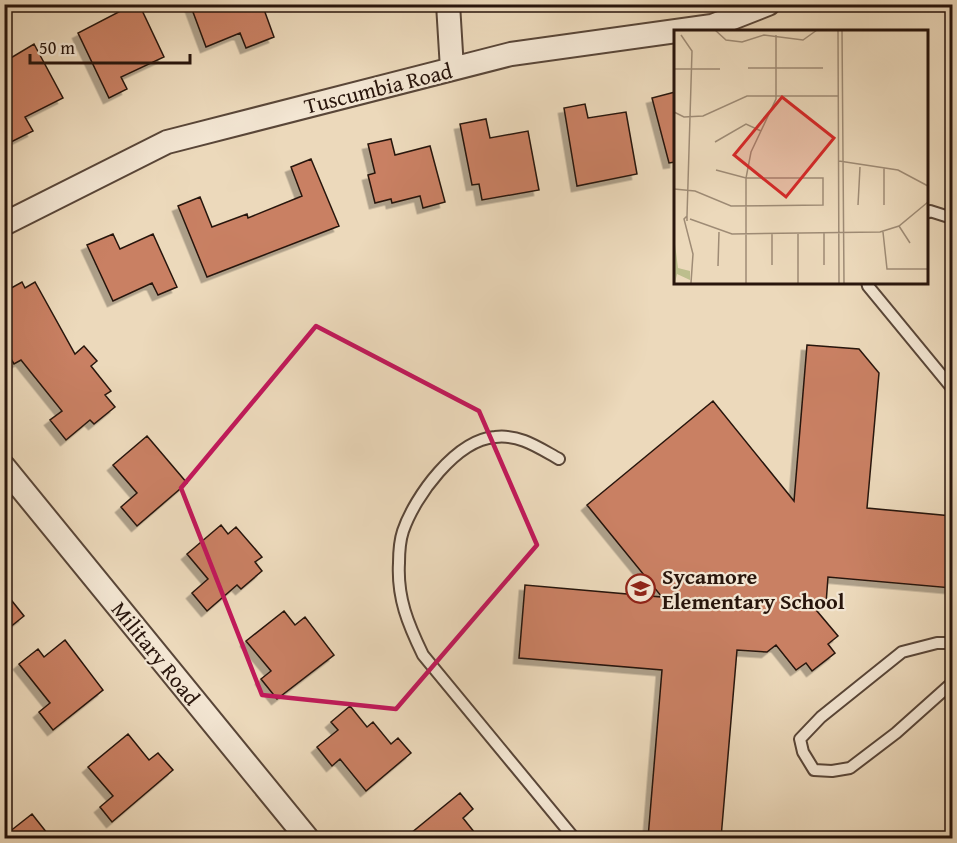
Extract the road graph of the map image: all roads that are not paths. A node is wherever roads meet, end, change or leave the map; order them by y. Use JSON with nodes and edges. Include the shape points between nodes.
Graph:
{"nodes":[{"id":1,"x":448,"y":4,"type":"edge"},
{"id":2,"x":768,"y":4,"type":"edge"},
{"id":3,"x":683,"y":30,"type":"edge"},
{"id":4,"x":674,"y":31,"type":"edge"},
{"id":5,"x":452,"y":69,"type":"junction"},
{"id":6,"x":927,"y":212,"type":"edge"},
{"id":7,"x":952,"y":218,"type":"edge"},
{"id":8,"x":4,"y":224,"type":"edge"},
{"id":9,"x":868,"y":284,"type":"edge"},
{"id":10,"x":952,"y":388,"type":"edge"},
{"id":11,"x":559,"y":459,"type":"dead end"},
{"id":12,"x":4,"y":467,"type":"edge"},
{"id":13,"x":952,"y":643,"type":"edge"},
{"id":14,"x":952,"y":683,"type":"edge"},
{"id":15,"x":307,"y":838,"type":"edge"},
{"id":16,"x":574,"y":838,"type":"edge"}],
"edges":[{"from":1,"to":5,"type":"street"},
{"from":2,"to":3,"type":"street","name":"Tuscumbia Road","via":[[712,26]]},
{"from":4,"to":5,"type":"street","name":"Tuscumbia Road","via":[[512,54]]},
{"from":5,"to":8,"type":"street","name":"Tuscumbia Road","via":[[167,142]]},
{"from":6,"to":7,"type":"lane"},
{"from":9,"to":10,"type":"lane"},
{"from":11,"to":16,"type":"lane","via":[[524,439],[495,436],[453,457],[418,500],[403,532],[399,588],[406,621],[423,655]]},
{"from":12,"to":15,"type":"street","name":"Military Road"},
{"from":13,"to":14,"type":"lane","via":[[902,652],[821,717],[800,739],[802,752],[814,771],[850,768]]}]}
